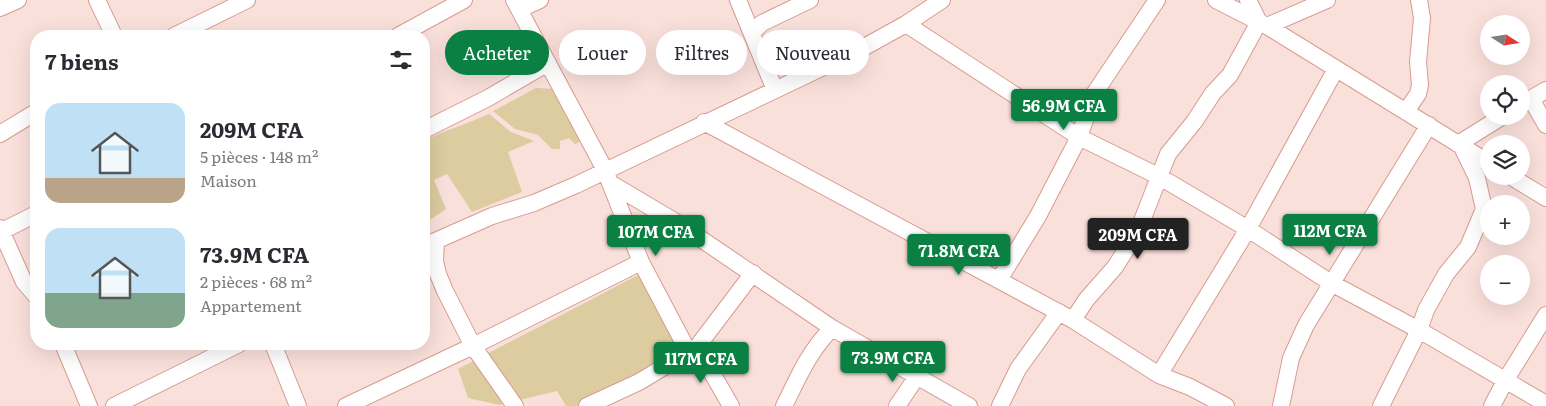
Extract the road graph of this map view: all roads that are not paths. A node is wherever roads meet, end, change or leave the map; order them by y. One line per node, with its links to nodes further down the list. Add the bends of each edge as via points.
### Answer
1 (18, 0): 15 (street)
2 (97, 0): 18 (street)
3 (247, 0): 19 (street)
4 (464, 0): 20 (street)
5 (540, 0): 14 (street)
6 (738, 0): 22 (street)
7 (810, 0): 22 (street, via 762,23)
8 (1157, 0): 38 (street, via 1094,94)
9 (1216, 0): 17 (street)
10 (1248, 0): 17 (street)
11 (1327, 0): 17 (street)
12 (1419, 0): 30 (street, via 1422,18 1418,62 1420,85 1418,94)
13 (939, 1): 16 (street)
14 (517, 4): 21 (street)
15 (0, 8)
16 (906, 24): 26 (street); 38 (street)
17 (1263, 24): 24 (street); 42 (street, via 1230,75 1168,154)
18 (111, 30)
19 (186, 30)
20 (409, 30)
21 (531, 30)
22 (752, 33): 26 (street)
23 (549, 65): 41 (street)
24 (1336, 69): 30 (street); 46 (street)
25 (527, 75): 36 (street)
26 (775, 90): 32 (street)
27 (1546, 90): 28 (street)
28 (1530, 100)
29 (1530, 107): 35 (street)
30 (1406, 111): 33 (street)
31 (30, 116): 37 (street)
32 (704, 122): 41 (street); 51 (street)
33 (1429, 125): 39 (street); 52 (street)
34 (1490, 125): 39 (street)
35 (1546, 125)
36 (430, 127)
37 (0, 134)
38 (1079, 138): 42 (street); 51 (street, via 1038,216)
39 (1460, 146): 40 (street); 57 (street, via 1477,178 1484,209 1468,247 1439,286)
40 (1480, 158)
41 (607, 177): 48 (street, via 492,216); 49 (street); 50 (street)
42 (1160, 177): 46 (street); 55 (street, via 1138,231 1115,267 1086,300)
43 (1525, 185): 44 (street)
44 (1546, 198)
45 (30, 217): 47 (street)
46 (1248, 229): 52 (street); 63 (street)
47 (1, 231): 53 (street)
48 (430, 243): 58 (street, via 438,274)
49 (641, 262): 58 (street); 62 (street)
50 (753, 273): 56 (street); 62 (street)
51 (999, 280): 55 (street)
52 (1331, 283): 57 (street); 79 (street, via 1291,358)
53 (30, 289)
54 (1546, 315): 65 (street)
55 (1066, 316): 63 (street); 77 (street, via 1018,369)
56 (832, 328): 64 (street); 74 (street, via 805,360)
57 (1419, 330): 65 (street); 80 (street)
58 (473, 346): 70 (street); 71 (street)
59 (69, 350): 67 (street)
60 (226, 350): 68 (street)
61 (275, 350): 69 (street)
62 (693, 350): 72 (street, via 639,382); 73 (street)
63 (1159, 374): 78 (street)
64 (916, 378): 75 (street); 76 (street)
65 (1505, 381): 66 (street); 81 (street)
66 (1546, 404)
67 (89, 406)
68 (114, 406)
69 (298, 406)
70 (346, 406)
71 (515, 406)
72 (587, 406)
73 (731, 406)
74 (784, 406)
75 (897, 406)
76 (969, 406)
77 (1000, 406)
78 (1226, 406)
79 (1281, 406)
80 (1381, 406)
81 (1492, 406)

